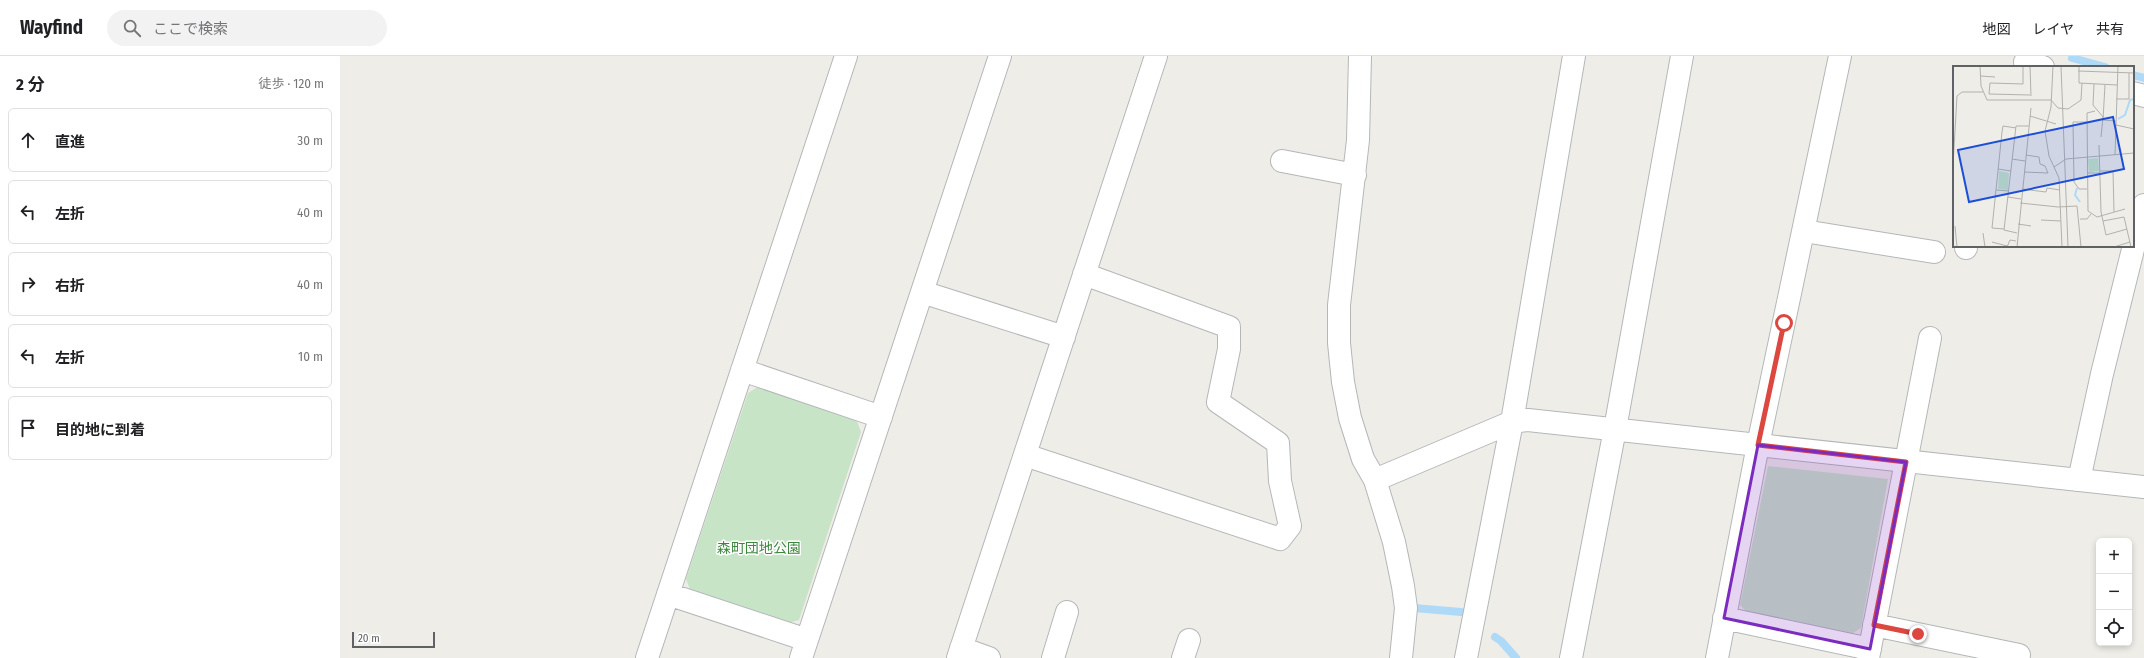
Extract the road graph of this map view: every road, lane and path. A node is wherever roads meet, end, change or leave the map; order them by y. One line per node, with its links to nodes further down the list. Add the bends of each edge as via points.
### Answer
1 (846, 56): 21 (street)
2 (1000, 56): 18 (street)
3 (1156, 56): 17 (street)
4 (1360, 56): 11 (street)
5 (1574, 56): 23 (street)
6 (1682, 56): 24 (street)
7 (1840, 56): 13 (street)
8 (2134, 93): 9 (street)
9 (2144, 96)
10 (1282, 161): 11 (street)
11 (1355, 175): 28 (street, via 1339,305 1339,343 1350,418 1362,459)
12 (2144, 205): 14 (street)
13 (1804, 231): 16 (street); 25 (street)
14 (2134, 245)
15 (2134, 247): 29 (street)
16 (1934, 252)
17 (1084, 274): 19 (street); 26 (street, via 1229,327 1229,349 1218,402 1278,443 1280,481 1290,526 1280,539)
18 (922, 292): 19 (street); 22 (street)
19 (1064, 337): 26 (street)
20 (1930, 338): 27 (street)
21 (742, 370): 22 (street); 31 (street)
22 (881, 417): 35 (street)
23 (1512, 422): 24 (street, via 1528,420); 28 (street); 42 (street)
24 (1615, 429): 25 (street); 43 (street)
25 (1758, 445): 27 (street); 33 (street)
26 (1025, 455): 36 (street)
27 (1906, 462): 29 (street); 34 (street)
28 (1376, 480): 41 (street, via 1394,542 1403,586 1406,608)
29 (2079, 480): 30 (street)
30 (2144, 487)
31 (668, 594): 35 (street); 38 (street)
32 (1067, 612): 40 (street)
33 (1724, 618): 37 (street); 44 (street)
34 (1874, 625): 37 (street); 45 (street, via 2019,655)
35 (804, 649)
36 (959, 653): 39 (street)
37 (1869, 653)
38 (647, 658)
39 (989, 658)
40 (1053, 658)
41 (1401, 658)
42 (1466, 658)
43 (1571, 658)
44 (1717, 658)
45 (2018, 658)

